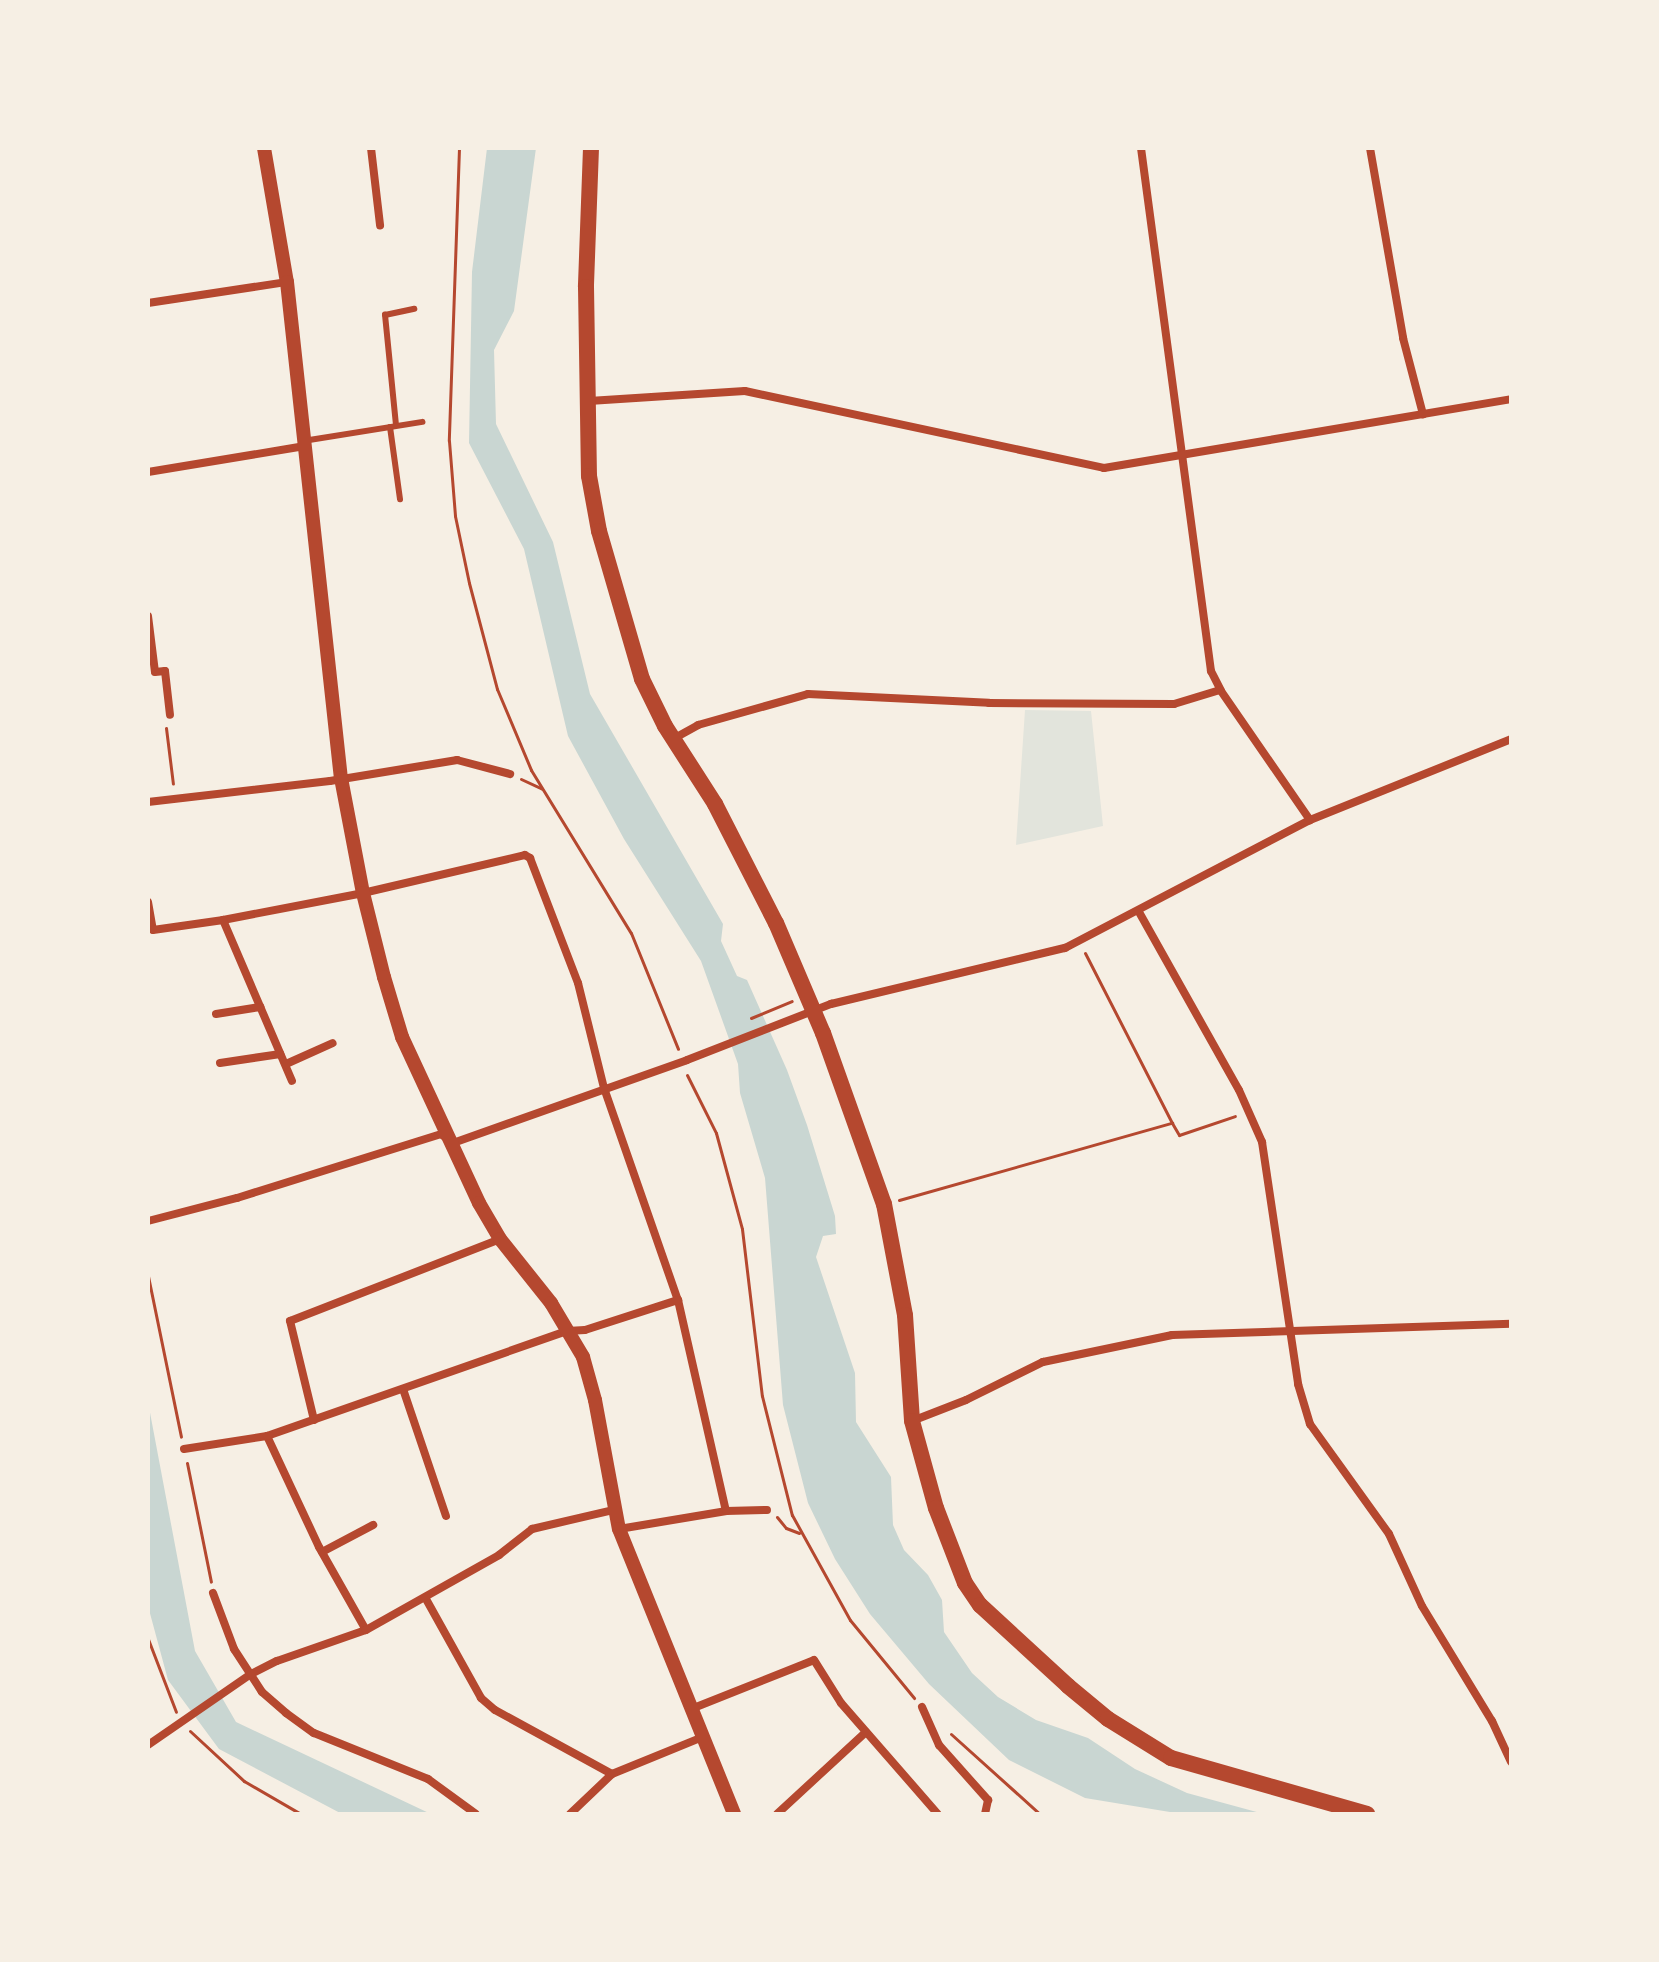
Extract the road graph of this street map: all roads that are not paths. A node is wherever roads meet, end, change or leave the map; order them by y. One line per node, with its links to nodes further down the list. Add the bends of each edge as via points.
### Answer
1 (264, 148): 7 (street)
2 (371, 148): 6 (street)
3 (591, 148): 11 (main road)
4 (1141, 148): 16 (street)
5 (1370, 148): 12 (street, via 1403,338)
6 (380, 225)
7 (287, 282): 8 (street); 15 (street)
8 (148, 303)
9 (414, 309): 14 (lane, via 385,315)
10 (1511, 399): 12 (street)
11 (589, 401): 16 (street, via 745,391 1083,465 1125,466); 23 (main road, via 589,476 599,531 642,679)
12 (1423, 414): 16 (street)
13 (422, 422): 14 (lane)
14 (393, 426): 15 (lane); 18 (lane)
15 (304, 444): 17 (street); 26 (street)
16 (1180, 457): 21 (street, via 1211,671)
17 (148, 472)
18 (400, 499)
19 (148, 616): 20 (street)
20 (152, 672): 22 (street, via 165,671)
21 (1220, 690): 23 (street, via 1174,704 989,703 808,694 698,725); 28 (street)
22 (168, 718)
23 (673, 739): 34 (main road, via 715,804 776,923)
24 (1511, 739): 28 (street)
25 (510, 774): 26 (street, via 457,760)
26 (341, 778): 27 (street); 29 (street)
27 (148, 802)
28 (1310, 820): 31 (street)
29 (363, 893): 32 (street); 41 (street, via 530,858 578,983); 42 (street, via 402,1037)
30 (148, 902): 32 (street, via 153,930)
31 (1139, 912): 34 (street, via 1079,942); 48 (street, via 1262,1142)
32 (223, 920): 33 (street)
33 (260, 1007): 35 (street); 37 (street)
34 (808, 1012): 41 (street); 51 (main road, via 884,1204 905,1315)
35 (216, 1014)
36 (333, 1043): 39 (street)
37 (280, 1054): 38 (street); 39 (street)
38 (220, 1063)
39 (286, 1064): 40 (street)
40 (292, 1081)
41 (604, 1088): 42 (street); 45 (street)
42 (453, 1143): 43 (street, via 441,1134); 44 (street)
43 (148, 1221)
44 (500, 1239): 47 (street); 50 (street, via 290,1321)
45 (678, 1300): 47 (street); 56 (street)
46 (1511, 1324): 48 (street)
47 (567, 1331): 49 (street); 54 (street, via 583,1357 595,1400)
48 (1291, 1333): 51 (street, via 1172,1335 1055,1358); 70 (street, via 1310,1424 1389,1534 1422,1606)
49 (403, 1389): 50 (street); 57 (street)
50 (314, 1420): 52 (street)
51 (912, 1421): 78 (main road, via 936,1508 965,1583 980,1605 1068,1686 1108,1719 1171,1758)
52 (267, 1436): 53 (street); 60 (street)
53 (184, 1449)
54 (613, 1510): 59 (street); 62 (street, via 532,1529)
55 (767, 1510): 56 (street)
56 (726, 1511): 59 (street)
57 (446, 1516)
58 (373, 1525): 60 (street)
59 (619, 1529): 66 (street)
60 (322, 1552): 63 (street)
61 (213, 1593): 64 (street, via 234,1649)
62 (426, 1599): 63 (street); 71 (street, via 481,1698)
63 (366, 1630): 64 (street)
64 (251, 1674): 69 (street); 72 (street, via 274,1703 314,1733 428,1779)
65 (922, 1707): 77 (street, via 939,1745 988,1800)
66 (690, 1710): 67 (street, via 814,1660); 68 (street)
67 (866, 1732): 75 (street); 76 (street)
68 (700, 1738): 71 (street); 74 (street)
69 (148, 1745)
70 (1511, 1762)
71 (612, 1774): 73 (street)
72 (476, 1814)
73 (570, 1814)
74 (734, 1814)
75 (777, 1814)
76 (938, 1814)
77 (985, 1814)
78 (1367, 1814)

